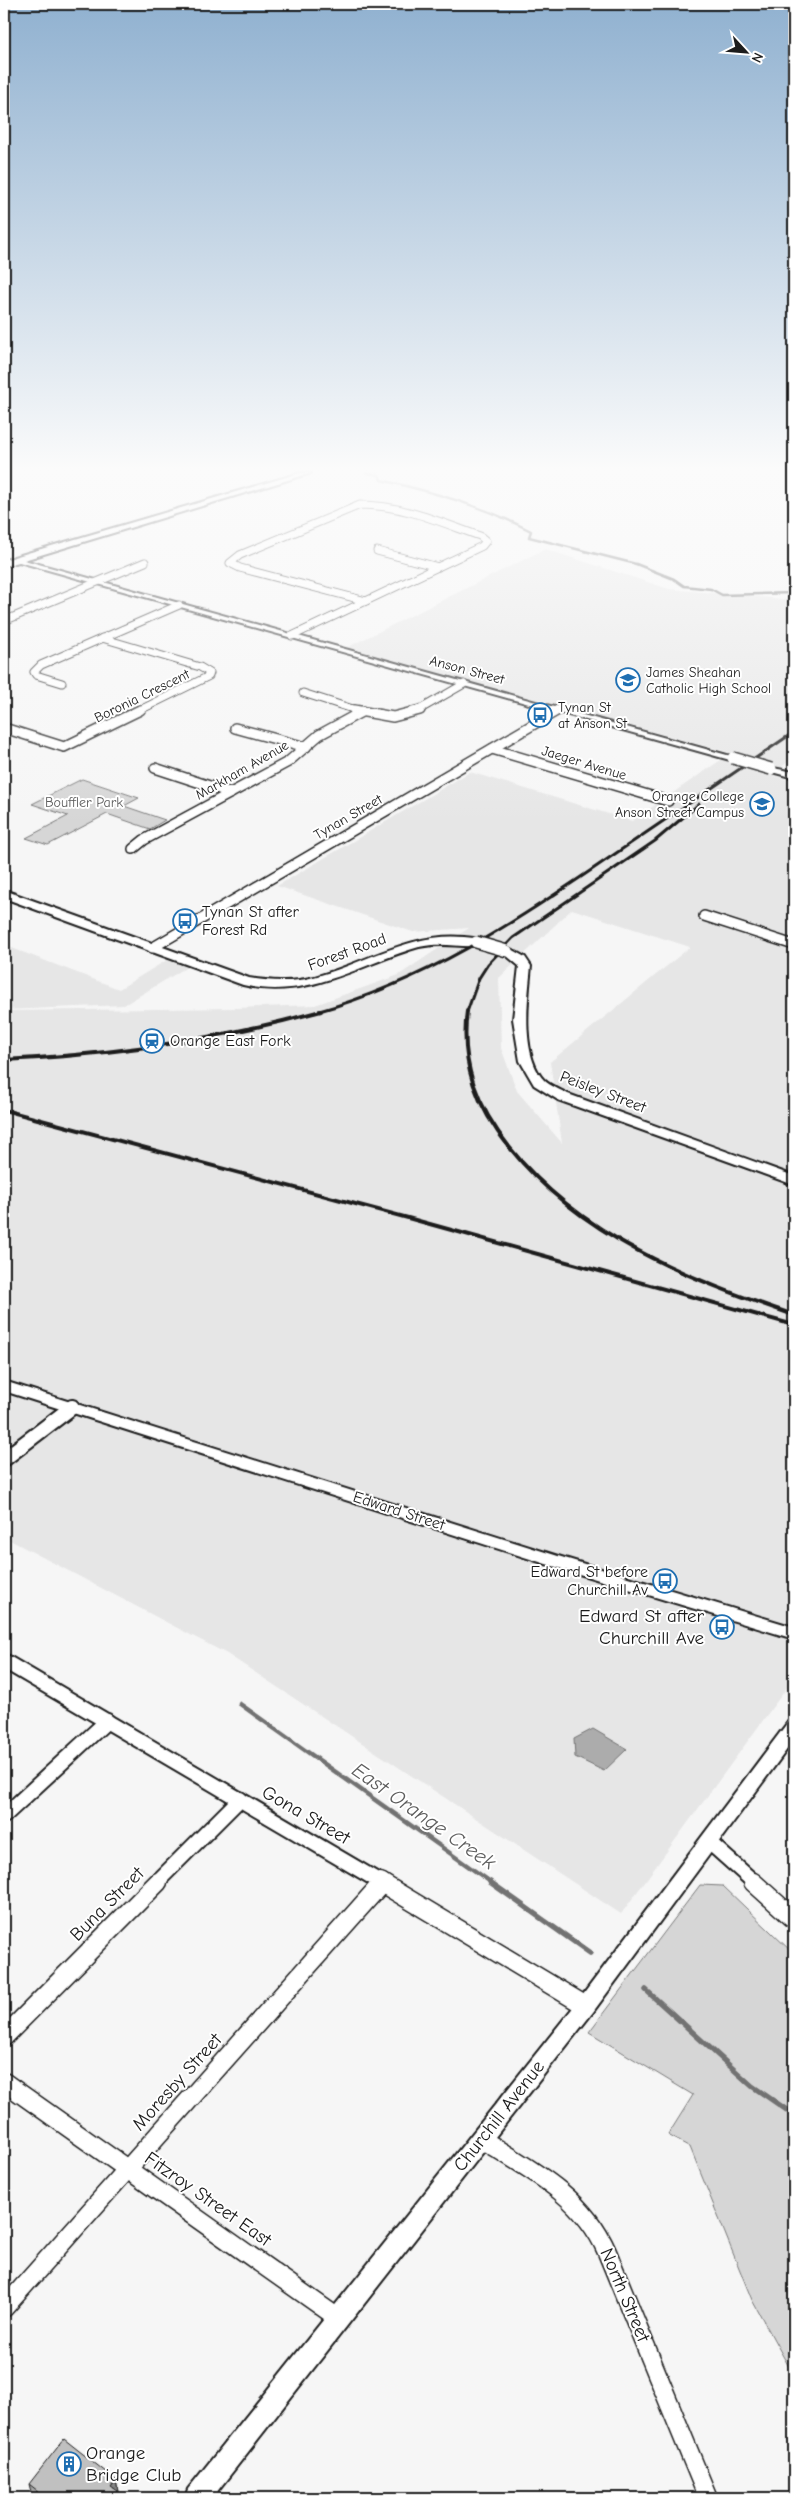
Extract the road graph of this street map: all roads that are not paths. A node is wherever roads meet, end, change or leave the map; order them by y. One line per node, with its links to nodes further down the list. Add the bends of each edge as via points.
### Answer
1 (79, 590): 7 (street)
2 (125, 590): 6 (street, Anson Street)
3 (324, 590): 5 (street)
4 (390, 590): 5 (street)
5 (367, 601): 8 (street)
6 (179, 605): 8 (street, Anson Street); 9 (street)
7 (4, 621)
8 (292, 636): 11 (street, Anson Street)
9 (102, 638): 10 (street, via 42,665 34,672); 15 (street, Boronia Crescent, via 200,667 210,673 209,676 64,748)
10 (62, 683)
11 (464, 684): 13 (street, Anson Street); 14 (street, via 401,717)
12 (302, 693): 14 (street)
13 (558, 710): 18 (street, Tynan Street); 20 (street, Anson Street, bridge)
14 (363, 711): 17 (street, Markham Avenue, via 319,735)
15 (4, 728)
16 (235, 728): 17 (street)
17 (306, 748): 21 (street, Markham Avenue, via 288,762)
18 (492, 749): 22 (street, Jaeger Avenue); 28 (street, Tynan Street)
19 (155, 768): 21 (street)
20 (794, 775)
21 (231, 793): 23 (street, Markham Avenue)
22 (668, 801)
23 (133, 849)
24 (4, 894): 28 (main road, Forest Road)
25 (704, 916): 27 (street)
26 (476, 942): 28 (main road, Forest Road, via 454,938 427,941 320,981 286,987 247,982); 29 (main road, Peisley Street, bridge, via 507,951 525,966 520,1036 532,1072 543,1086 563,1097)
27 (794, 945)
28 (152, 948)
29 (794, 1181)
30 (4, 1386): 31 (street, Edward Street)
31 (72, 1407): 32 (street); 33 (street, Edward Street, via 542,1557)
32 (4, 1459)
33 (794, 1633)
34 (4, 1661): 35 (street, Gona Street)
35 (107, 1721): 37 (street, Gona Street); 38 (street)
36 (794, 1727): 39 (street, Churchill Avenue)
37 (240, 1799): 40 (street, Gona Street); 43 (street, Buna Street)
38 (4, 1816)
39 (709, 1842): 41 (street); 42 (street, Churchill Avenue)
40 (382, 1883): 42 (street, Gona Street); 46 (street, Moresby Street)
41 (794, 1919)
42 (586, 2006): 45 (street, Churchill Avenue)
43 (4, 2038)
44 (4, 2082): 46 (street, Fitzroy Street East)
45 (481, 2139): 48 (street, Churchill Avenue); 50 (street, North Street, via 551,2184 572,2200 592,2222)
46 (129, 2168): 47 (street, Moresby Street); 48 (street, Fitzroy Street East)
47 (4, 2308)
48 (338, 2318): 49 (street, Churchill Avenue)
49 (197, 2498)
50 (708, 2498)

